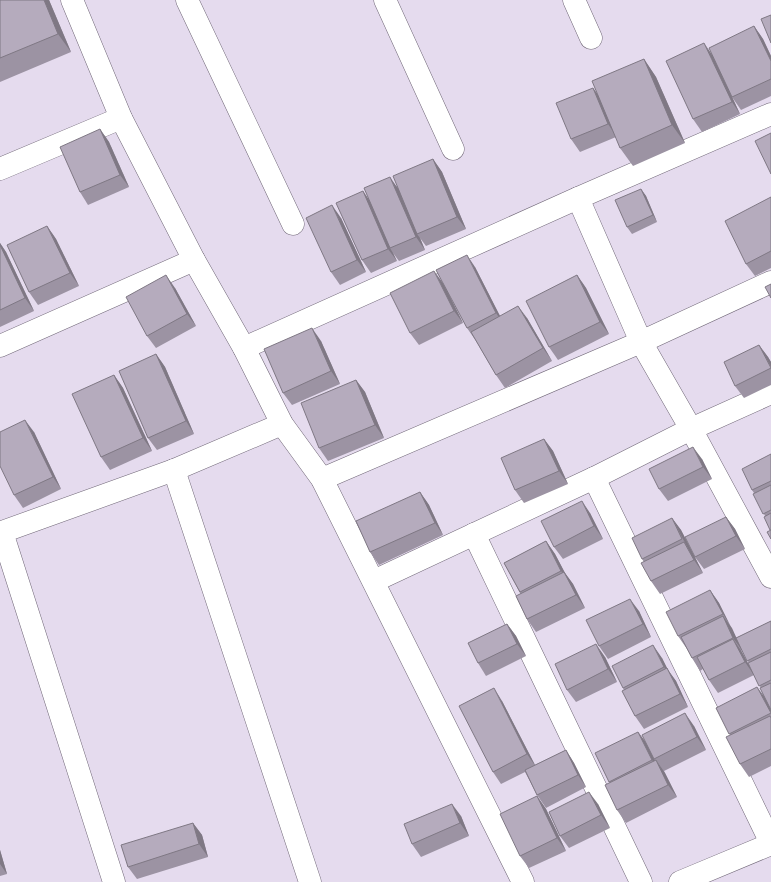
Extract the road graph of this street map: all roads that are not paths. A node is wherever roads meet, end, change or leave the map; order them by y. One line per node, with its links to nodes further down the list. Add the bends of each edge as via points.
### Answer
1 (72, 0): 7 (street)
2 (187, 0): 11 (street)
3 (385, 0): 8 (street)
4 (574, 0): 5 (street)
5 (591, 38)
6 (771, 114): 10 (street)
7 (121, 118): 9 (street); 12 (street)
8 (453, 149)
9 (0, 169)
10 (578, 198): 14 (street); 16 (street)
11 (293, 224)
12 (194, 260): 15 (street); 16 (street)
13 (771, 282): 14 (street)
14 (641, 342): 19 (street); 22 (street)
15 (0, 346)
16 (244, 348): 18 (street)
17 (771, 393): 19 (street)
18 (282, 424): 20 (street); 22 (street)
19 (691, 429): 21 (street); 24 (street)
20 (174, 470): 27 (street, via 2,532); 28 (street)
21 (594, 478): 23 (street); 26 (street)
22 (322, 479): 25 (street)
23 (474, 534): 25 (street); 30 (street)
24 (771, 577)
25 (374, 581): 29 (street)
26 (771, 843): 31 (street)
27 (114, 882)
28 (310, 882)
29 (523, 882)
30 (641, 882)
31 (680, 882)

